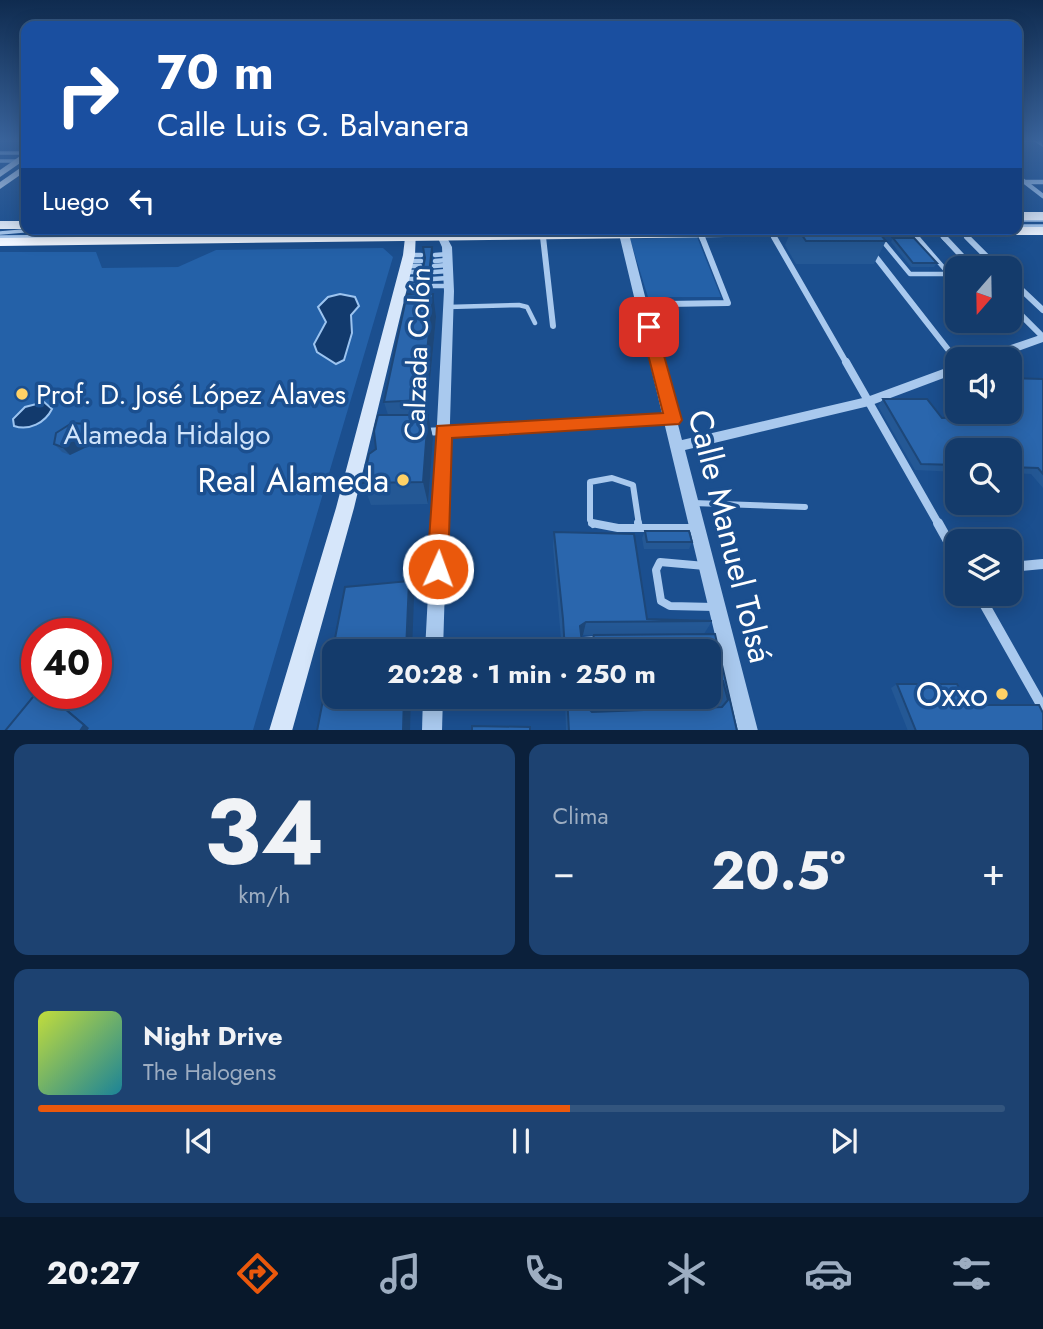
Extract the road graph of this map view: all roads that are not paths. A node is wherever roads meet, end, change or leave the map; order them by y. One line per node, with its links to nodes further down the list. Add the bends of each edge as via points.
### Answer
1 (1022, 180): 2 (street)
2 (1025, 182): 3 (street); 4 (street)
3 (1043, 182)
4 (1043, 196)
5 (1022, 218): 6 (main road)
6 (1043, 218)
7 (0, 225): 8 (main road)
8 (21, 225)
9 (1022, 227): 10 (lane)
10 (1043, 229): 11 (main road)
11 (1022, 230)
12 (21, 232): 13 (lane)
13 (0, 235): 14 (lane)
14 (21, 235)
15 (288, 235): 27 (main road)
16 (411, 235): 30 (main road)
17 (441, 235): 31 (street, Calzada Colón)
18 (543, 235): 42 (street)
19 (624, 235): 48 (street, Calle Manuel Tolsá)
20 (706, 235): 37 (street, via 728,303)
21 (773, 235): 47 (street)
22 (847, 235): 44 (street)
23 (878, 235): 24 (lane, via 910,274 948,274)
24 (915, 235)
25 (941, 235): 28 (street)
26 (965, 235): 29 (street)
27 (0, 242)
28 (961, 256)
29 (986, 256)
30 (411, 267): 32 (lane); 34 (lane); 69 (main road, via 374,402 368,441)
31 (448, 269): 31 (lane, via 434,263); 33 (lane); 35 (lane); 38 (street, Calzada Colón)
32 (419, 279)
33 (433, 279)
34 (418, 286)
35 (433, 286)
36 (1022, 290): 39 (street)
37 (667, 304)
38 (448, 307): 41 (lane, via 519,305 527,307); 49 (street, Calzada Colón)
39 (1043, 310)
40 (1022, 316): 43 (street)
41 (535, 323)
42 (553, 326)
43 (1043, 338): 45 (street)
44 (945, 347)
45 (1017, 347)
46 (945, 372): 47 (street)
47 (869, 401): 51 (street); 56 (street)
48 (673, 420): 49 (street); 51 (street, Calle Manuel Tolsá)
49 (443, 431): 50 (street); 62 (street, Calzada Colón)
50 (416, 432)
51 (680, 446): 52 (street, Calle Manuel Tolsá)
52 (693, 503): 53 (lane); 55 (street, Calle Manuel Tolsá)
53 (805, 507)
54 (639, 527): 54 (lane, via 629,481 590,482 593,525); 55 (lane)
55 (699, 527): 58 (street, Calle Manuel Tolsá)
56 (945, 535)
57 (1043, 564): 59 (street)
58 (708, 566): 61 (street, Calle Manuel Tolsá); 61 (lane, via 660,562 656,570 661,601 670,606)
59 (1022, 566)
60 (985, 606): 63 (street)
61 (717, 607): 71 (street, Calle Manuel Tolsá, via 719,640)
62 (434, 639)
63 (1043, 708)
64 (433, 709): 70 (street)
65 (589, 709): 68 (lane, via 589,715)
66 (712, 709): 67 (lane)
67 (698, 712)
68 (603, 714)
69 (281, 730)
70 (432, 730)
71 (748, 730)

